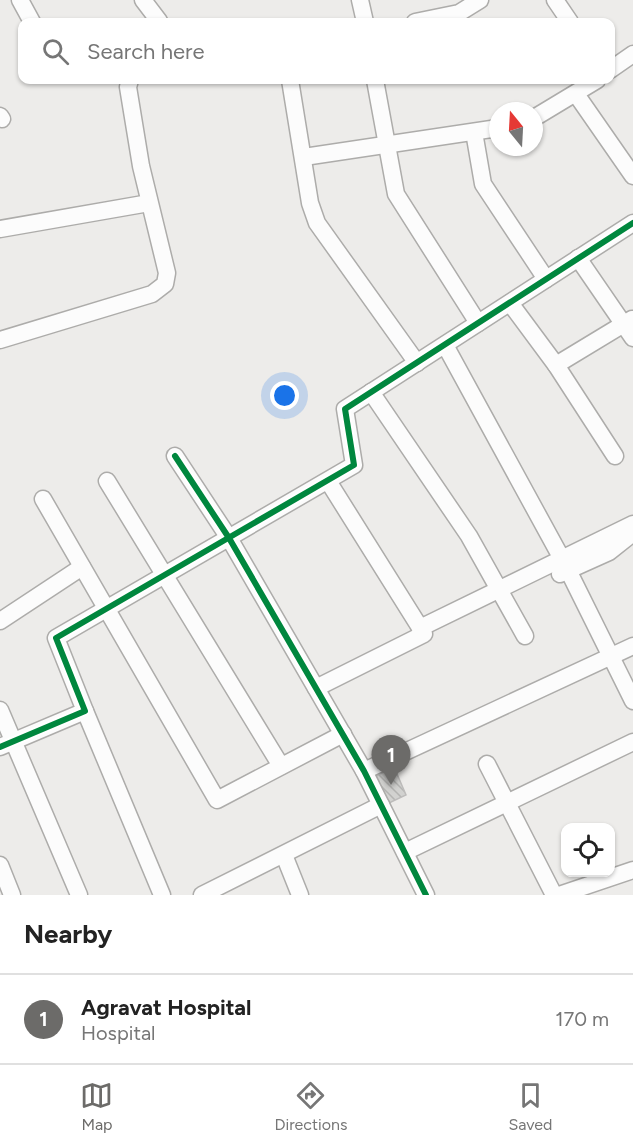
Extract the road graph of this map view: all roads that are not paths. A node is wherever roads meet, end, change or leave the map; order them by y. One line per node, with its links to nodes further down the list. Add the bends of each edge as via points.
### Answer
1 (20, 0): 6 (street)
2 (143, 0): 7 (street)
3 (360, 0): 8 (street)
4 (555, 0): 10 (street)
5 (473, 2): 9 (street, via 459,13)
6 (30, 18)
7 (157, 18)
8 (364, 18)
9 (435, 18)
10 (567, 18)
11 (631, 60): 12 (street)
12 (615, 68)
13 (129, 84): 24 (street)
14 (291, 84): 22 (street)
15 (376, 84): 21 (street)
16 (591, 84): 17 (street)
17 (576, 94): 18 (street); 23 (street)
18 (543, 113)
19 (489, 130): 20 (street)
20 (474, 132): 21 (street); 28 (street, via 483,184)
21 (388, 144): 22 (street); 30 (street, via 396,194)
22 (304, 157): 34 (street, via 317,224)
23 (633, 176)
24 (149, 203): 26 (street); 32 (street, via 167,273 161,288)
25 (632, 224): 27 (street)
26 (0, 229)
27 (578, 258): 28 (street); 31 (street)
28 (546, 279): 29 (street)
29 (510, 303): 30 (street); 35 (street)
30 (478, 323): 33 (street)
31 (630, 327): 35 (street)
32 (0, 340)
33 (445, 345): 34 (street); 45 (street)
34 (417, 363): 36 (street)
35 (556, 365): 38 (street)
36 (371, 392): 40 (street, via 345,409 354,465); 48 (street, via 469,536)
37 (175, 456): 44 (street)
38 (615, 456)
39 (107, 481): 47 (street)
40 (328, 481): 44 (street); 51 (street)
41 (43, 499): 46 (street)
42 (633, 524): 45 (street)
43 (633, 533): 45 (street, via 609,552)
44 (229, 538): 47 (street); 55 (street)
45 (566, 565): 48 (street); 54 (street)
46 (82, 567): 49 (street); 50 (street)
47 (166, 574): 49 (street); 63 (street)
48 (502, 596): 51 (street); 52 (street)
49 (107, 608): 58 (street, via 56,638); 63 (street, via 217,800)
50 (0, 621)
51 (420, 628): 55 (street, via 424,634)
52 (525, 636)
53 (633, 646): 54 (street)
54 (613, 656): 56 (street); 64 (street)
55 (316, 688): 59 (street)
56 (633, 701)
57 (0, 710): 61 (street)
58 (86, 711): 61 (street); 73 (street)
59 (343, 734): 63 (street); 64 (street)
60 (633, 742): 65 (street)
61 (7, 744): 72 (street)
62 (487, 764): 65 (street)
63 (281, 766)
64 (364, 771): 66 (street)
65 (506, 802): 67 (street); 77 (street)
66 (381, 805): 67 (street); 68 (street)
67 (405, 852): 76 (street)
68 (284, 855): 74 (street); 75 (street)
69 (0, 865): 71 (street)
70 (633, 870): 78 (street)
71 (12, 895)
72 (79, 895)
73 (162, 895)
74 (202, 895)
75 (300, 895)
76 (426, 895)
77 (554, 895)
78 (560, 895)

